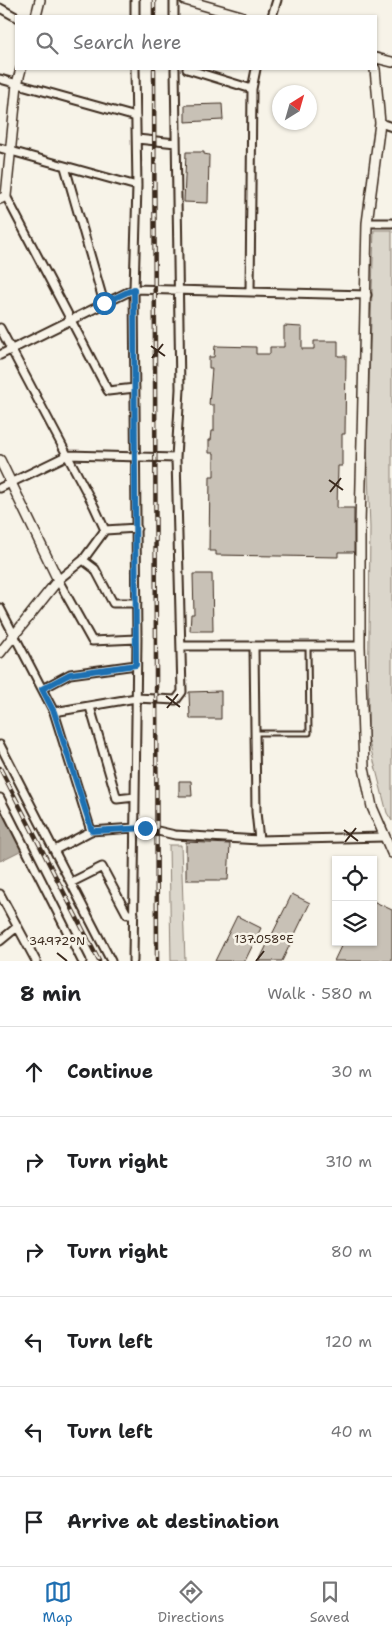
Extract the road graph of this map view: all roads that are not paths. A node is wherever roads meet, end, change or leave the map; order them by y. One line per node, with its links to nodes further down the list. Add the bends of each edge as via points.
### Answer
1 (40, 0): 7 (street)
2 (135, 0): 8 (street)
3 (174, 0): 9 (street)
4 (185, 0): 10 (street)
5 (277, 0): 11 (street)
6 (0, 8): 12 (street)
7 (36, 15)
8 (134, 15)
9 (174, 15)
10 (238, 15)
11 (272, 15)
12 (15, 16)
13 (377, 58): 14 (street)
14 (392, 62)
15 (21, 70): 22 (street)
16 (134, 70): 24 (street)
17 (175, 70): 28 (street)
18 (190, 70): 23 (street)
19 (256, 70): 23 (street)
20 (375, 70): 25 (street)
21 (0, 79): 22 (street)
22 (17, 84): 24 (street); 29 (street)
23 (252, 88): 37 (street)
24 (136, 117): 27 (street)
25 (380, 123): 26 (street); 33 (street)
26 (392, 127)
27 (136, 139): 28 (street); 31 (street)
28 (176, 143): 36 (street)
29 (5, 149): 30 (street); 32 (street)
30 (65, 168): 31 (street); 39 (street)
31 (137, 186): 35 (street)
32 (3, 198): 40 (street)
33 (367, 223): 34 (street); 38 (street)
34 (392, 223)
35 (134, 289): 36 (street); 39 (street); 44 (street)
36 (179, 291): 37 (street); 47 (street, via 180,389)
37 (250, 292): 38 (street)
38 (367, 295): 61 (street)
39 (104, 303): 40 (street)
40 (70, 320): 42 (street); 44 (street, via 108,391)
41 (0, 328): 42 (street)
42 (11, 349): 43 (street); 45 (street)
43 (0, 355)
44 (135, 388): 46 (street)
45 (68, 456): 46 (street); 49 (street); 52 (street)
46 (136, 456): 47 (street); 51 (street)
47 (176, 458): 59 (street)
48 (0, 460): 49 (street)
49 (12, 482): 50 (street); 54 (street)
50 (0, 488)
51 (137, 528): 52 (street); 55 (street)
52 (105, 530): 53 (street)
53 (83, 560): 54 (street); 55 (street, via 95,569 113,604)
54 (58, 580): 57 (street); 58 (street, via 92,641)
55 (137, 603): 58 (street)
56 (0, 608): 57 (street)
57 (14, 635): 63 (street); 65 (street)
58 (137, 639): 64 (street)
59 (181, 646): 62 (street); 66 (street, via 182,692 179,697 171,700)
60 (308, 646): 61 (street); 62 (street); 69 (lane, via 308,733)
61 (360, 646): 75 (street, via 364,768 372,807)
62 (254, 647): 69 (street)
63 (0, 653)
64 (136, 665): 65 (street, via 70,674); 66 (street)
65 (42, 689): 68 (street)
66 (136, 698): 67 (street); 71 (street)
67 (90, 707): 68 (street); 71 (street, via 117,799)
68 (54, 712): 74 (street)
69 (255, 733): 76 (street)
70 (0, 745): 77 (street)
71 (135, 797): 73 (street)
72 (0, 798): 85 (street)
73 (134, 828): 74 (street); 76 (street, via 175,835); 81 (street)
74 (92, 831): 77 (street)
75 (384, 837): 76 (street); 78 (street)
76 (259, 840)
77 (55, 850): 79 (street)
78 (392, 853)
79 (72, 882): 81 (street, via 102,867 127,914); 86 (street)
80 (0, 894): 82 (street)
81 (134, 914): 87 (street)
82 (17, 927): 83 (street); 84 (street)
83 (0, 941)
84 (36, 961)
85 (82, 961)
86 (111, 961)
87 (133, 961)

